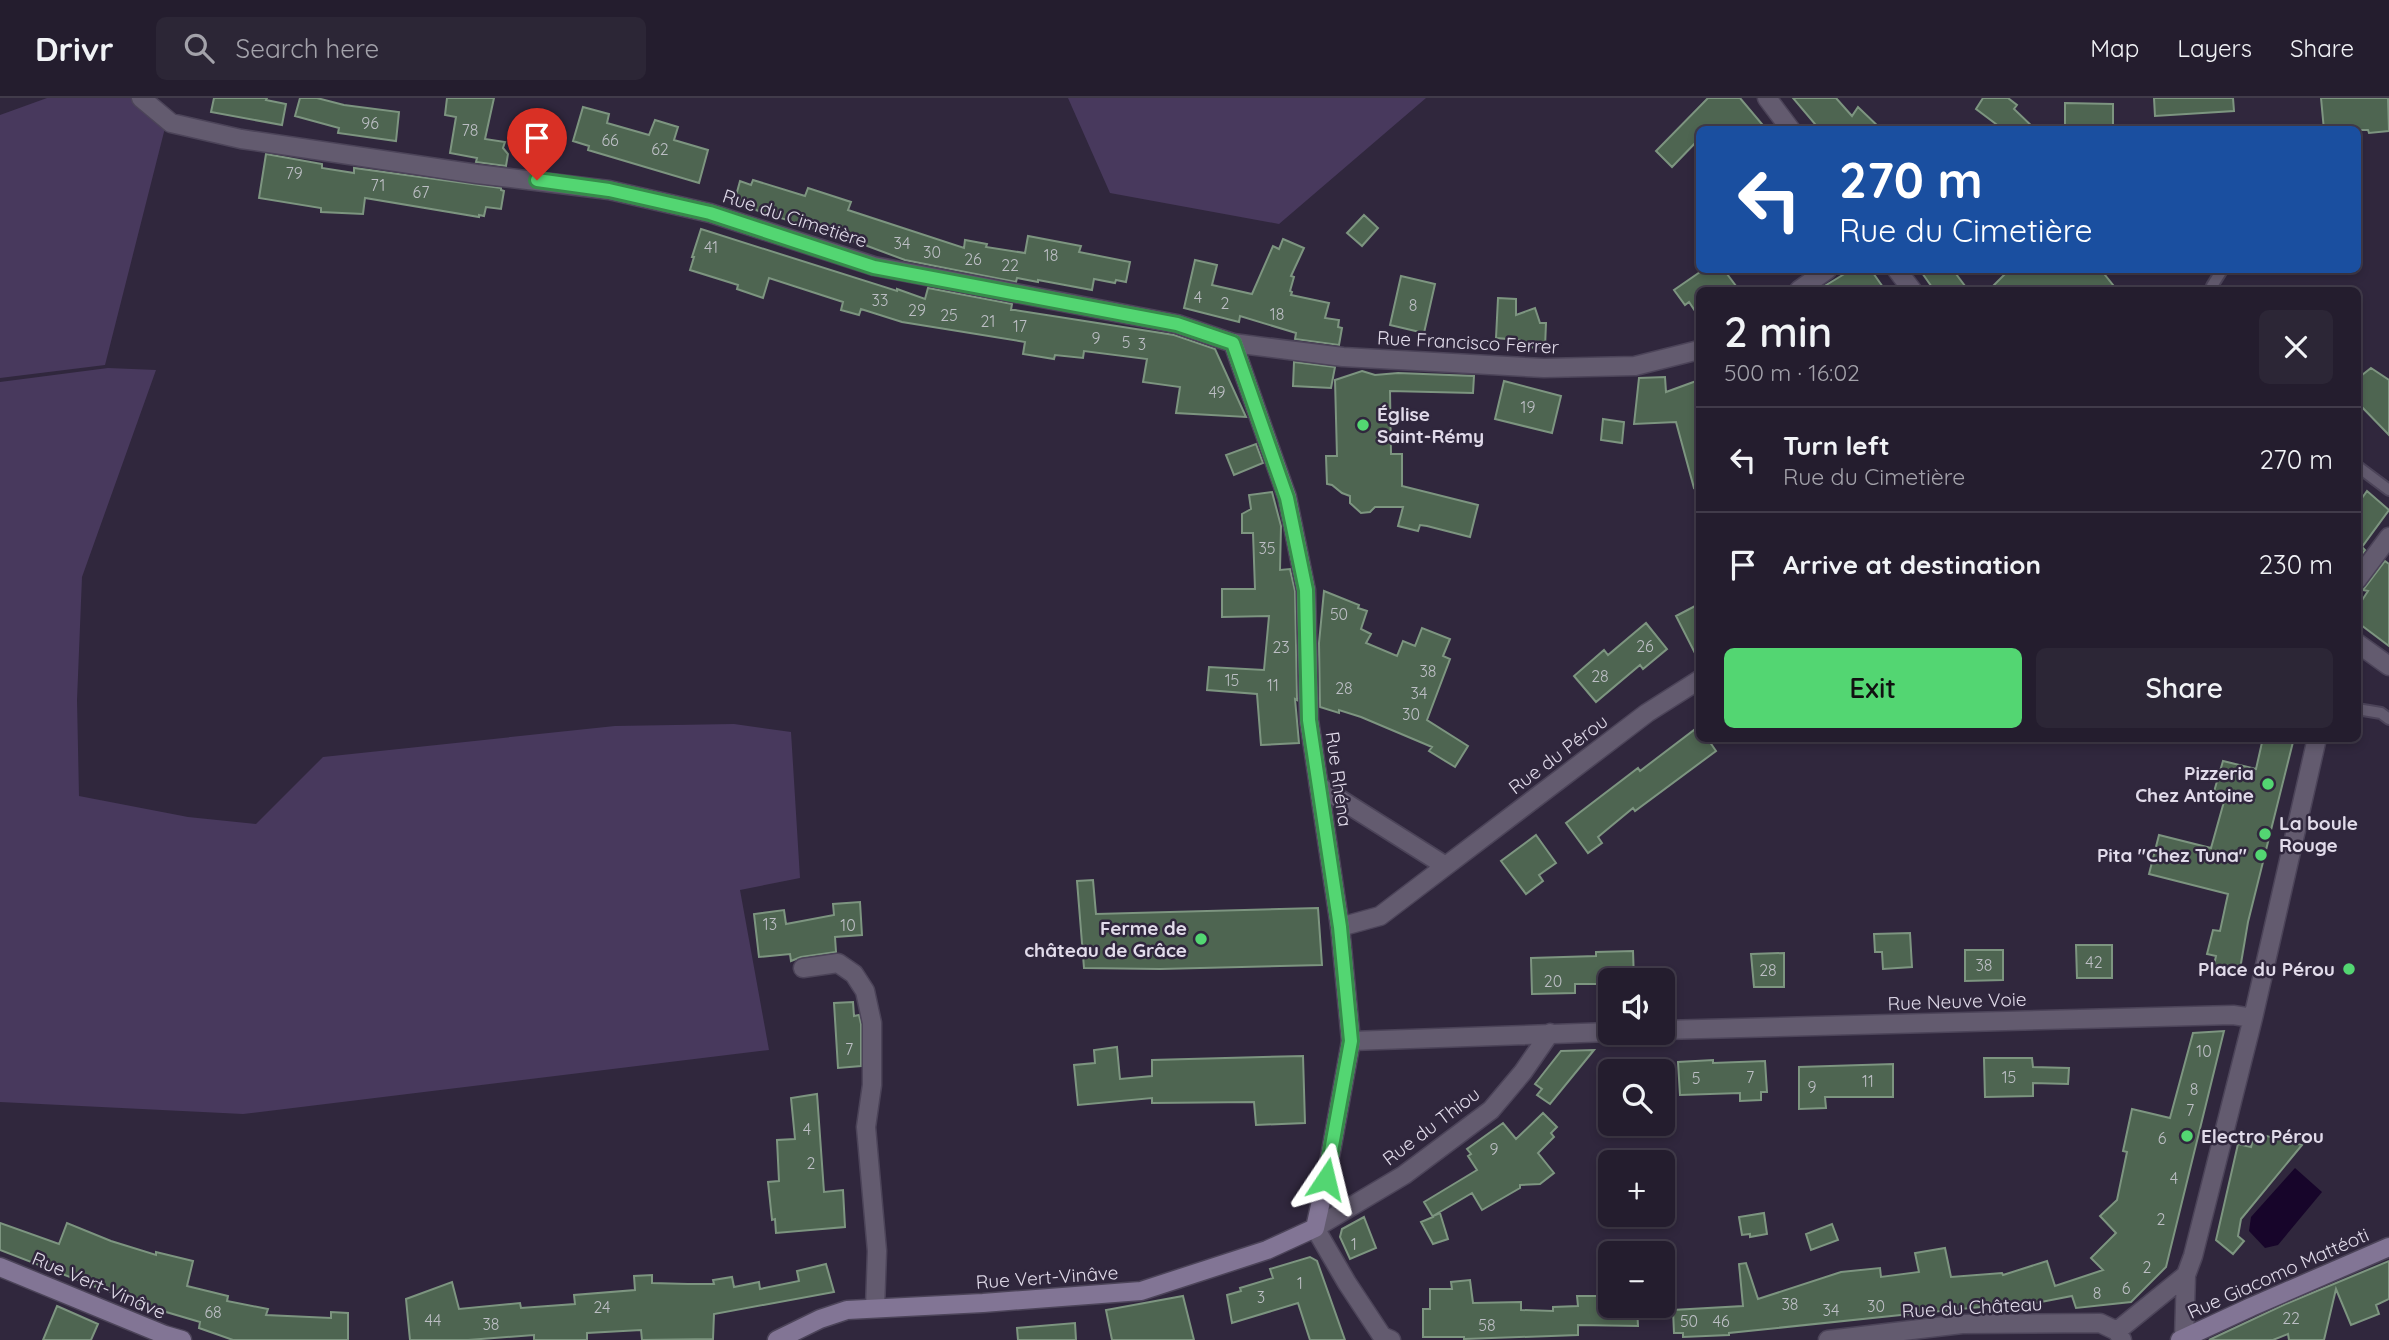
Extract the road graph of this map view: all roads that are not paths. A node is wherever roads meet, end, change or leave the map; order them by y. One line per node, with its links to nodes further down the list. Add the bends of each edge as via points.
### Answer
1 (141, 98): 6 (street, Rue du Cimetière, via 171,123 477,174 609,190 710,213 874,267 1177,324)
2 (1767, 98): 3 (street)
3 (1788, 126)
4 (1823, 273): 5 (street)
5 (1803, 287)
6 (1233, 343): 7 (street, Rue Francisco Ferrer, via 1343,357 1544,368 1635,366); 18 (street, Rue Rhéna, via 1287,498 1306,590 1309,720)
7 (1696, 351)
8 (2361, 469): 9 (lane)
9 (2389, 490)
10 (2389, 537): 11 (street)
11 (2361, 575)
12 (2361, 646): 13 (street)
13 (2389, 666)
14 (1696, 682): 19 (street, Rue du Pérou, via 1647,713)
15 (2361, 710): 16 (lane)
16 (2389, 719)
17 (2316, 742): 22 (street)
18 (1319, 786): 19 (street); 20 (street, Rue Rhéna)
19 (1444, 865): 20 (street, Rue du Pérou, via 1380,916)
20 (1340, 927): 26 (street, Rue Rhéna)
21 (803, 968): 31 (street, via 838,963 854,974 865,991 872,1023 872,1085 866,1127 877,1251)
22 (2253, 1018): 23 (street, Rue Neuve Voie); 30 (street)
23 (1675, 1030)
24 (1598, 1032): 25 (street)
25 (1550, 1033): 26 (street); 27 (street, Rue du Thiou, via 1491,1110 1404,1175)
26 (1351, 1041): 27 (street, Rue Rhéna)
27 (1315, 1227): 31 (street, Rue Vert-Vinâve, via 1267,1250 1142,1291); 36 (street, via 1382,1336)
28 (2389, 1247): 34 (street, Rue Giacomo Mattéoti)
29 (0, 1266): 35 (street, Rue Vert-Vinâve)
30 (2186, 1275): 32 (street, Rue du Château); 34 (street)
31 (875, 1308): 33 (street, Rue Vert-Vinâve, via 847,1310)
32 (2119, 1335): 37 (street, Rue du Château, via 2100,1323 1962,1324)
33 (785, 1338)
34 (2182, 1339)
35 (182, 1340)
36 (1391, 1340)
37 (1828, 1340)

